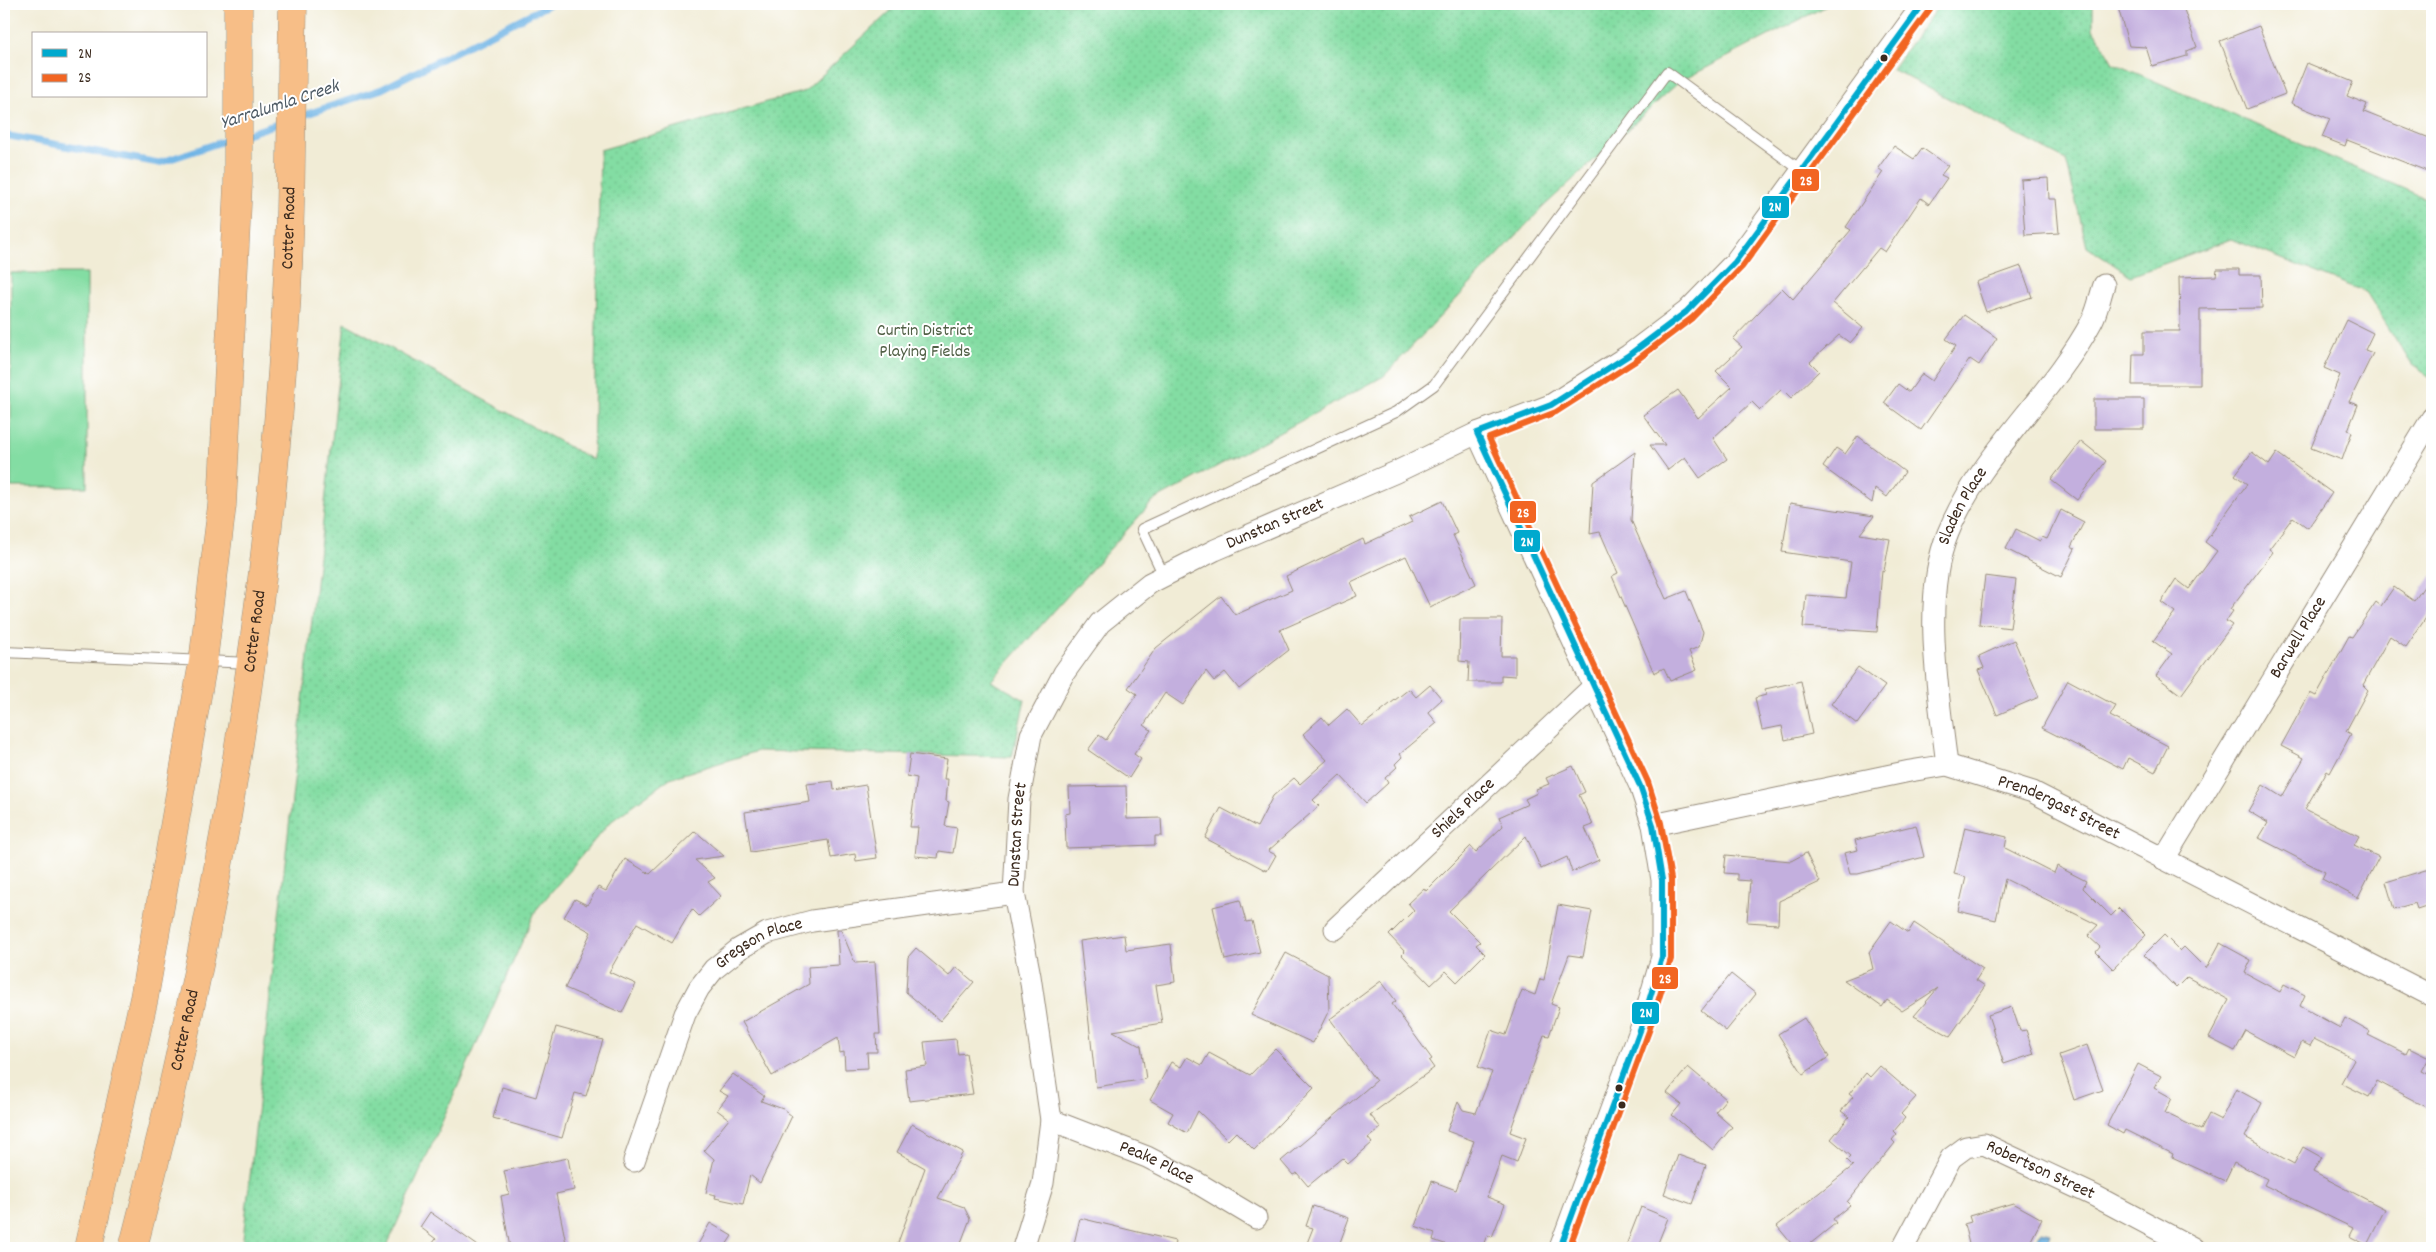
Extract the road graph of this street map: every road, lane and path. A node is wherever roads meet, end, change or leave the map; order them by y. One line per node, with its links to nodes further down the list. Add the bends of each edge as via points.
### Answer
1 (238, 4): 10 (main road, via 238,184 222,505)
2 (293, 4): 11 (main road, Cotter Road, via 286,324 273,478)
3 (1923, 4): 4 (street, Dunstan Street)
4 (1802, 172): 7 (street, Dunstan Street, via 1735,262 1686,312 1629,355 1551,406); 8 (lane, via 1667,72 1434,385 1396,412 1142,529)
5 (2104, 285): 13 (street, Sladen Place, via 2093,319 2067,362 1974,484 1948,533 1935,581 1935,628 1938,694)
6 (2432, 418): 15 (street, Barwell Place)
7 (1477, 432): 8 (street, Dunstan Street); 12 (street)
8 (1164, 576): 16 (street, Dunstan Street, via 1150,582 1100,623 1064,673 1031,735 1019,799)
9 (4, 652): 10 (lane, via 182,658)
10 (203, 662): 11 (lane); 22 (main road, via 144,998)
11 (251, 663): 23 (main road, Cotter Road, via 204,948)
12 (1592, 688): 14 (street, via 1640,786); 17 (street, Shiels Place)
13 (1948, 765): 14 (street, Prendergast Street); 15 (street, Prendergast Street, via 2033,792)
14 (1653, 825): 25 (street, via 1662,880 1662,957 1640,1028)
15 (2164, 858): 18 (street, Prendergast Street)
16 (1014, 893): 19 (street, Dunstan Street); 20 (street, Gregson Place, via 812,921 767,933 739,949 714,969 685,1014)
17 (1335, 929)
18 (2432, 996)
19 (1051, 1120): 21 (street, Peake Place, via 1147,1157); 24 (street, Dunstan Street, via 1043,1183)
20 (634, 1161)
21 (1256, 1218)
22 (88, 1248)
23 (133, 1248)
24 (1023, 1248)
25 (1560, 1248)
26 (1903, 1248): 27 (street, Robertson Street, via 1951,1158 1966,1147 1984,1144 2095,1196)
27 (2193, 1248)

